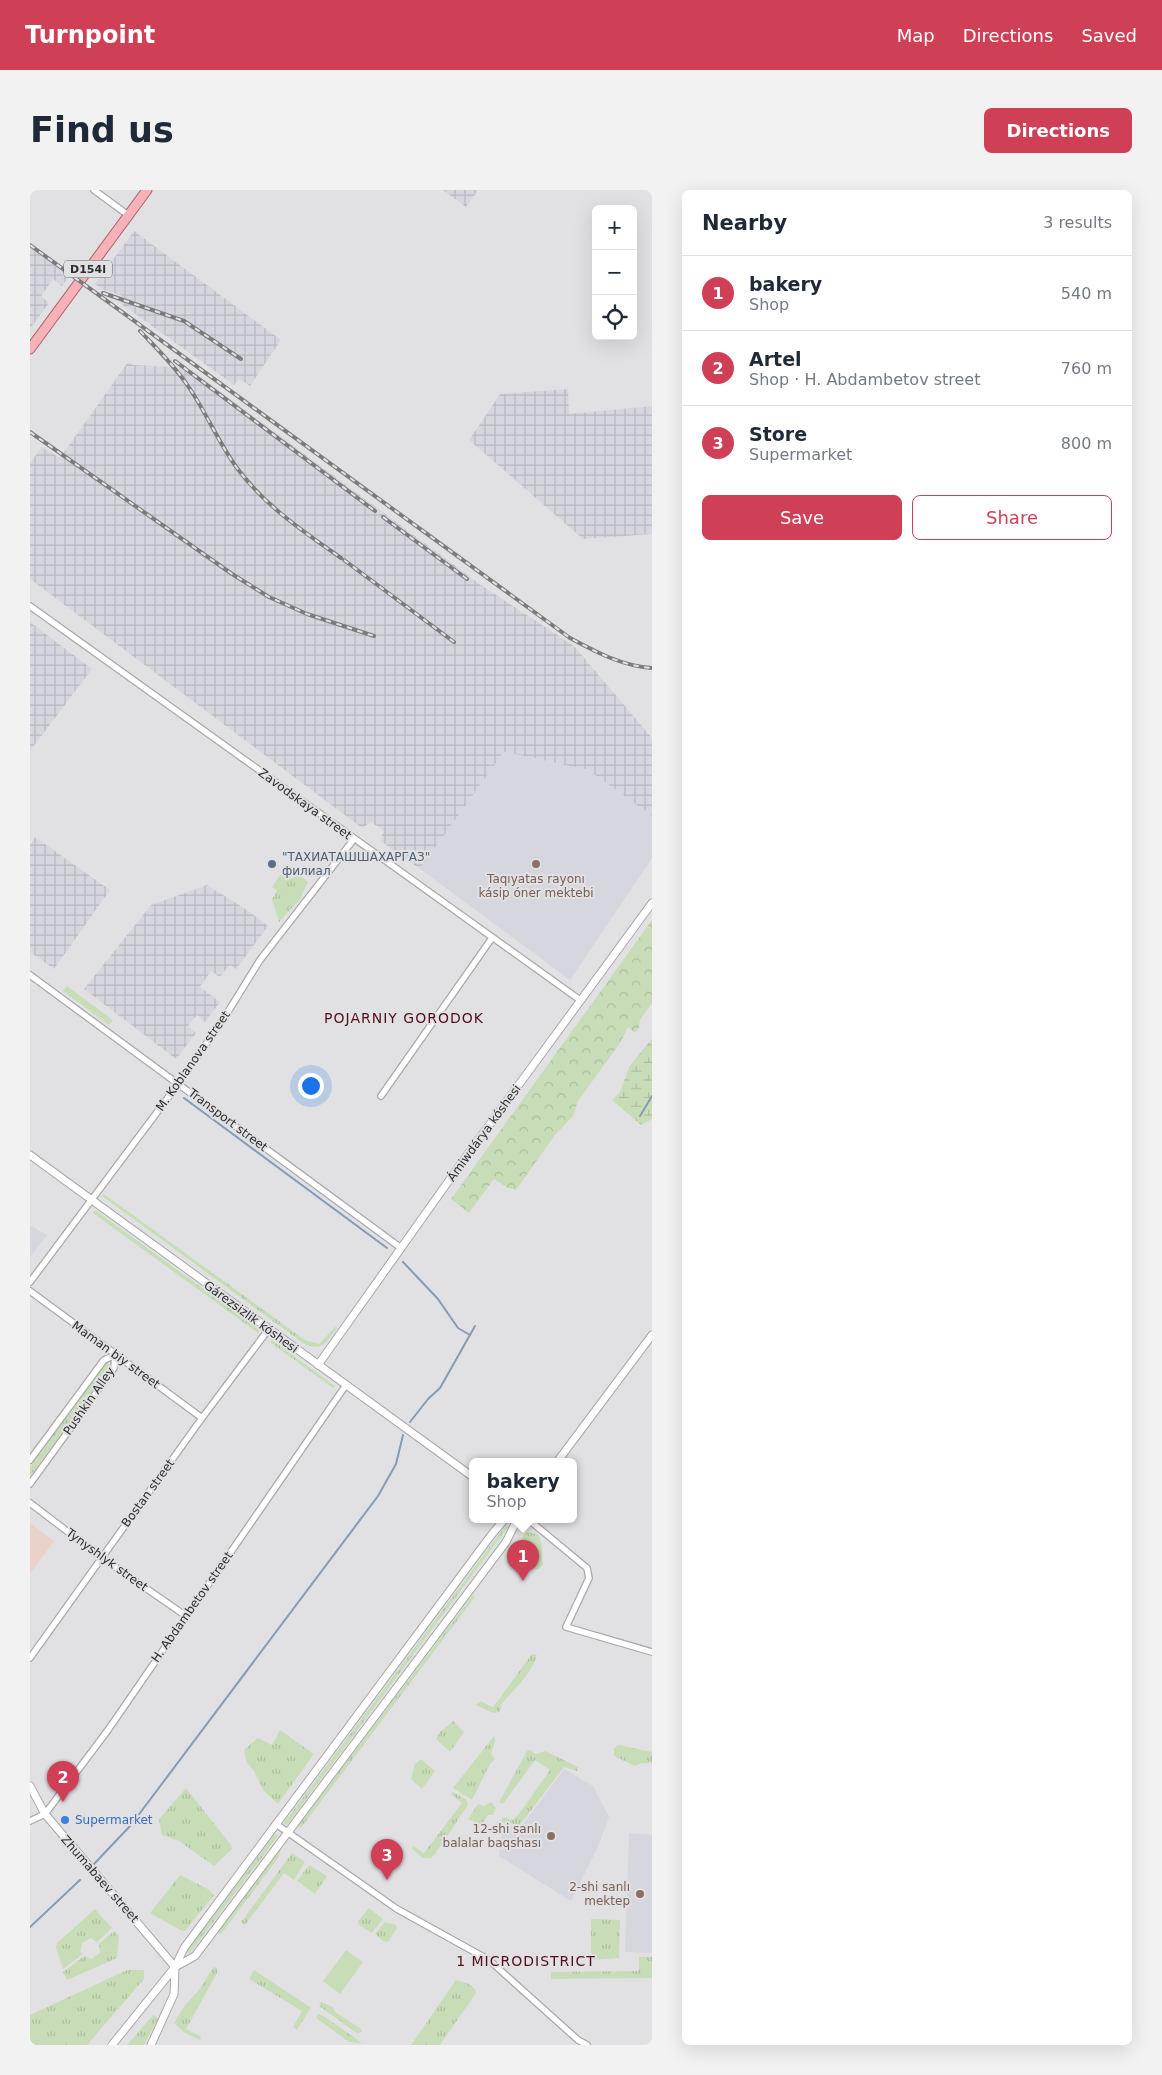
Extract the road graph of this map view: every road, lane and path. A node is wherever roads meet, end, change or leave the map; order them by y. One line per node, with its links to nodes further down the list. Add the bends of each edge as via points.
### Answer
1 (94, 190): 3 (street)
2 (147, 190): 3 (main road, D154l)
3 (128, 215): 4 (main road, D154l)
4 (30, 349)
5 (30, 606): 6 (street, Zavodskaya street)
6 (354, 839): 8 (street, Zavodskaya street); 11 (street, M. Koblanova street, via 260,960)
7 (652, 902): 10 (street, Ámiwdárya kóshesi)
8 (492, 938): 10 (street, Zavodskaya street); 12 (street)
9 (30, 975): 11 (street, Transport street)
10 (580, 1000): 15 (street, Ámiwdárya kóshesi)
11 (179, 1083): 14 (street, M. Koblanova street); 15 (street, Transport street)
12 (381, 1096)
13 (30, 1155): 14 (street, Gárezsizlik kóshesi)
14 (91, 1199): 16 (street, M. Koblanova street); 18 (street, Gárezsizlik kóshesi)
15 (401, 1248): 21 (street, Ámiwdárya kóshesi)
16 (30, 1282)
17 (30, 1291): 20 (street, Maman biy street)
18 (268, 1330): 21 (street, Gárezsizlik kóshesi); 23 (street, Bostan street)
19 (652, 1335): 24 (street)
20 (115, 1354): 23 (street, Maman biy street); 25 (street, Pushkin Alley, via 104,1360); 27 (street, Pushkin Alley, via 114,1368)
21 (318, 1365): 22 (street, Gárezsizlik kóshesi)
22 (346, 1385): 26 (street, Gárezsizlik kóshesi); 33 (street, H. Abdambetov street)
23 (202, 1418): 32 (street, Bostan street)
24 (560, 1458)
25 (30, 1460)
26 (469, 1474)
27 (30, 1484)
28 (30, 1503): 32 (street, Tynyshlyk street)
29 (502, 1523): 39 (street)
30 (516, 1523): 40 (street, via 506,1542)
31 (533, 1523): 34 (street, via 587,1568 588,1578 566,1627)
32 (101, 1557): 33 (street, Tynyshlyk street); 35 (street, Bostan street)
33 (186, 1616): 37 (street, H. Abdambetov street, via 108,1730)
34 (652, 1652)
35 (30, 1658)
36 (30, 1786): 37 (street, Zhumabaev street)
37 (45, 1814): 38 (street, H. Abdambetov street); 41 (street, Zhumabaev street)
38 (30, 1821)
39 (276, 1824): 40 (street); 41 (street, via 184,1948)
40 (288, 1832): 41 (street, via 196,1956); 44 (street, via 398,1910 489,1960)
41 (175, 1967): 42 (street); 43 (street, via 174,1994)
42 (112, 2045)
43 (150, 2045)
44 (586, 2045)

